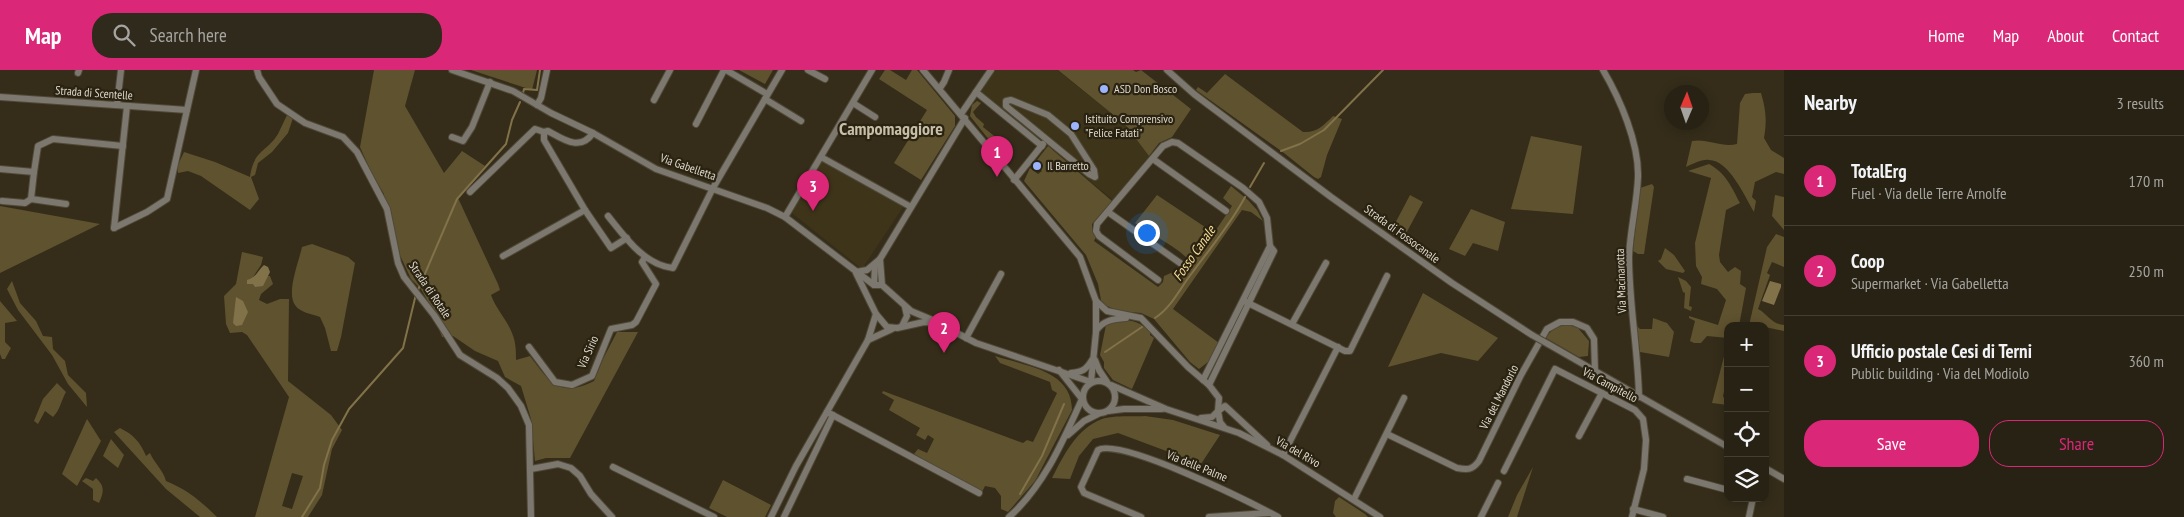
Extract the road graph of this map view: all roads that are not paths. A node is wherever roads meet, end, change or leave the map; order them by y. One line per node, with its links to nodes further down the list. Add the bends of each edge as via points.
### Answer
1 (120, 70): 25 (street)
2 (196, 70): 27 (street)
3 (257, 70): 109 (street, Strada di Rotale, via 277,104 305,123 343,137 357,152 387,209 404,277 460,355 497,378 521,406 529,426)
4 (452, 70): 17 (street, Via Gabelletta)
5 (546, 70): 24 (street, via 541,98)
6 (670, 70): 22 (street)
7 (725, 70): 21 (street); 31 (street)
8 (782, 70): 21 (street)
9 (808, 70): 16 (street)
10 (872, 70): 23 (street)
11 (923, 70): 18 (street)
12 (949, 70): 18 (street)
13 (991, 70): 19 (street)
14 (1167, 70): 83 (street, Strada di Fossocanale, bridge, via 1331,197 1452,283)
15 (1603, 70): 91 (street, Via Macinarotta, via 1626,120 1636,155 1638,177 1629,256)
16 (825, 79)
17 (490, 82): 24 (street, Via Gabelletta); 34 (street, via 472,127 463,140)
18 (940, 88): 28 (street)
19 (976, 92): 28 (street); 37 (street)
20 (0, 97): 25 (street, Strada di Scentelle)
21 (766, 97): 30 (street); 43 (street)
22 (654, 100)
23 (853, 103): 29 (street); 38 (street)
24 (536, 105): 33 (street, Via Gabelletta)
25 (117, 106): 26 (street, Strada di Scentelle)
26 (128, 106): 27 (street, Strada di Scentelle); 36 (street)
27 (187, 110): 36 (street, via 167,198 114,228)
28 (963, 116): 42 (street); 48 (street)
29 (875, 117)
30 (801, 121)
31 (696, 124)
32 (544, 132): 33 (street, via 573,144 582,142); 44 (street, via 535,129); 49 (street, via 544,140)
33 (593, 133): 43 (street, Via Gabelletta, via 656,169)
34 (452, 137)
35 (1047, 139): 35 (street, via 1089,174 1095,177 1094,170 1071,134 1041,112 1006,101 1006,106); 37 (street)
36 (123, 146): 41 (street, via 53,139 38,146)
37 (1042, 146): 42 (street)
38 (821, 157): 48 (street); 53 (street)
39 (1153, 159): 50 (street); 51 (street); 68 (street, via 1167,144 1178,143 1259,202 1267,218 1270,246 1274,251)
40 (0, 169): 41 (street)
41 (34, 172): 45 (street)
42 (1014, 180): 67 (street, via 1080,257)
43 (713, 188): 53 (street, Via Gabelletta); 56 (street, Via Sirio, via 673,268)
44 (470, 192)
45 (31, 199): 46 (street, via 25,203); 47 (street)
46 (2, 201)
47 (66, 204)
48 (911, 207): 57 (street)
49 (585, 210): 54 (street, via 611,248); 55 (street)
50 (1226, 210)
51 (1108, 212): 58 (street); 63 (street, via 1097,224 1099,236)
52 (608, 216): 54 (street, Via Sirio)
53 (785, 218): 60 (street, Via Gabelletta)
54 (627, 238): 56 (street, Via Sirio)
55 (503, 256)
56 (645, 257): 79 (street, Via Sirio, via 642,262 656,284 636,322 611,329 592,376 572,385 555,382)
57 (878, 262): 60 (street, via 867,270); 64 (street); 65 (street)
58 (1180, 263)
59 (1326, 263): 73 (street)
60 (855, 272): 64 (street, Via Gabelletta); 66 (street, Via Gabelletta)
61 (1001, 274): 77 (street)
62 (1387, 276): 80 (street, via 1350,351)
63 (1158, 280)
64 (874, 285): 65 (street); 66 (street)
65 (882, 285): 69 (street)
66 (866, 295): 70 (street, Via Gabelletta)
67 (1096, 301): 71 (street, via 1107,311); 76 (street)
68 (1246, 302): 73 (street); 85 (street); 88 (street)
69 (905, 307): 72 (street); 74 (street, via 907,316)
70 (876, 314): 75 (street, Via Gabelletta, via 883,324); 78 (street)
71 (1134, 317): 76 (street, via 1107,321); 85 (street, via 1141,318)
72 (938, 324): 74 (street, via 924,322); 77 (street)
73 (1292, 324): 80 (street)
74 (902, 326): 75 (street)
75 (893, 329): 78 (street)
76 (1096, 332): 81 (street)
77 (966, 338): 82 (street)
78 (868, 340): 99 (street)
79 (529, 347)
80 (1338, 348): 107 (street)
81 (1094, 357): 84 (street, via 1087,369); 86 (street); 87 (street)
82 (1058, 370): 84 (street); 89 (street)
83 (1595, 372): 91 (street, Strada di Fossocanale); 102 (street, Via del Mandorlo, via 1594,339 1587,328 1573,322 1560,322 1547,330 1474,468 1457,468)
84 (1067, 373): 86 (street)
85 (1203, 380): 88 (street)
86 (1091, 382): 87 (street, via 1099,380); 93 (street, via 1084,389)
87 (1109, 384): 94 (street); 95 (street, via 1116,396)
88 (1208, 385): 96 (street, via 1218,398)
89 (1072, 386): 93 (street); 97 (street)
90 (1602, 393): 103 (street); 111 (street, Via Campitello, via 1555,369); 119 (street, Via Campitello, via 1635,410 1643,419 1646,440 1644,469)
91 (1639, 397): 105 (street)
92 (1404, 398): 102 (street)
93 (1082, 399): 97 (street); 98 (street, via 1088,410)
94 (1166, 409): 95 (street); 100 (street)
95 (1108, 411): 98 (street)
96 (1218, 411): 100 (street, via 1212,417); 101 (street, via 1220,422); 106 (street, via 1222,406 1228,408)
97 (1077, 412): 104 (street)
98 (1100, 413): 104 (street)
99 (830, 414): 116 (street); 124 (street); 125 (street)
100 (1197, 419): 101 (street, Via del Rivo)
101 (1226, 428): 106 (street, Via del Rivo)
102 (1387, 434): 117 (street)
103 (1579, 436)
104 (1065, 437): 126 (street, via 1040,483)
105 (1724, 445)
106 (1273, 450): 107 (street, Via del Rivo)
107 (1283, 455): 117 (street, Via del Rivo)
108 (612, 467): 123 (street)
109 (530, 469): 121 (street, Strada di Rotale); 122 (street, via 558,464 571,468)
110 (1769, 470): 113 (street)
111 (1504, 471)
112 (1687, 479): 115 (street)
113 (1784, 479)
114 (1498, 483): 131 (street)
115 (1724, 489)
116 (979, 493)
117 (1354, 499): 130 (street, Via del Rivo)
118 (1752, 502): 134 (street)
119 (1633, 509): 132 (street, Via Campitello); 133 (street)
120 (1269, 512): 127 (street, Via delle Palme, via 1220,487 1127,450 1103,447 1098,450 1081,487 1084,493); 128 (street); 129 (street, Via delle Palme)
121 (531, 517)
122 (612, 517)
123 (714, 517)
124 (771, 517)
125 (784, 517)
126 (1009, 517)
127 (1141, 517)
128 (1209, 517)
129 (1278, 517)
130 (1380, 517)
131 (1481, 517)
132 (1632, 517)
133 (1663, 517)
134 (1749, 517)

